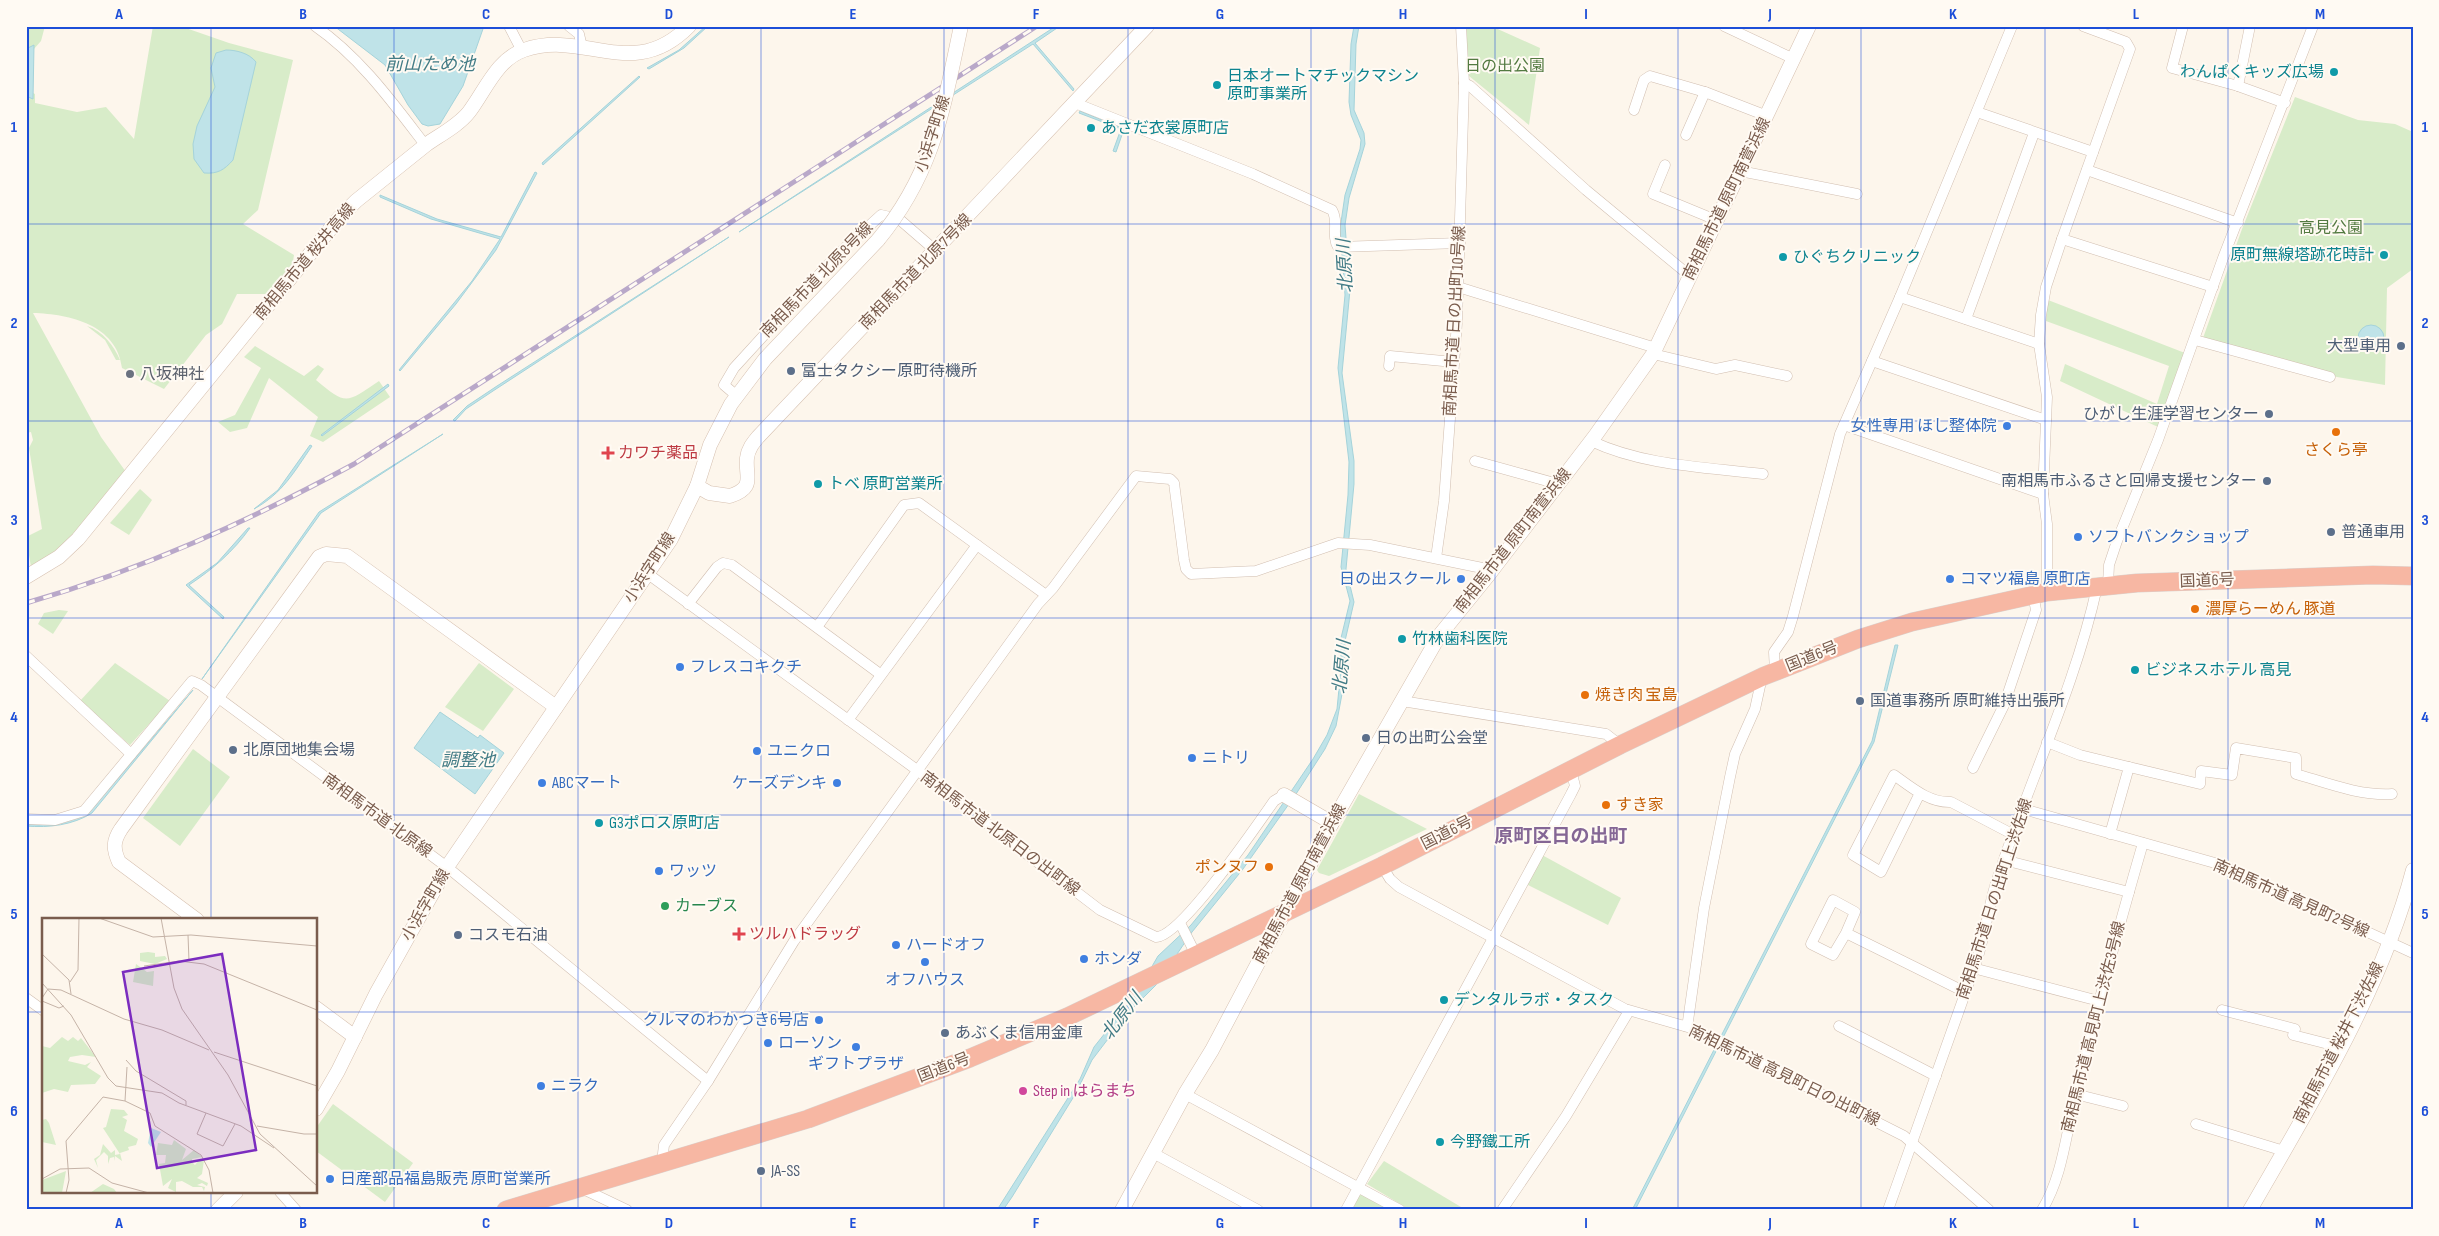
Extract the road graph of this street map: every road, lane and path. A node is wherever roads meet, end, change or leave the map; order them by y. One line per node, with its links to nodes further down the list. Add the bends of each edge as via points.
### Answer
1 (315, 26): 28 (street, via 338,43 369,74)
2 (509, 26): 16 (street)
3 (569, 26): 15 (street, via 579,34)
4 (689, 26): 15 (street, 南相馬市道 桜井高線, via 670,43 636,54)
5 (961, 26): 52 (street, 小浜字町線, bridge, via 942,114 928,158 896,218 766,359)
6 (1147, 26): 22 (street, 南相馬市道 北原7号線)
7 (1460, 26): 18 (street, 南相馬市道 日の出町10号線)
8 (1724, 26): 17 (street)
9 (1809, 26): 17 (street, 南相馬市道 原町南萱浜線)
10 (2012, 26): 24 (street)
11 (2083, 26): 29 (street, via 2126,42 2130,49)
12 (2183, 26): 19 (street, via 2172,68)
13 (2250, 26): 19 (street)
14 (2313, 26): 21 (street, 南相馬市道 日の出町上渋佐線)
15 (582, 47): 16 (street, 南相馬市道 桜井高線, via 554,45)
16 (522, 50): 28 (street, 南相馬市道 桜井高線, via 493,75 467,115)
17 (1794, 59): 25 (street, 南相馬市道 原町南萱浜線)
18 (1464, 83): 37 (street, 南相馬市道 日の出町10号線); 39 (street)
19 (2238, 86): 21 (street)
20 (1705, 92): 23 (street, via 1650,76 1644,80); 25 (street); 27 (street)
21 (2285, 103): 35 (street, 南相馬市道 日の出町上渋佐線)
22 (1075, 104): 37 (street, via 1253,174 1332,210 1336,242 1343,246); 38 (street, 南相馬市道 北原7号線)
23 (1634, 110)
24 (1977, 112): 26 (street); 42 (street)
25 (1767, 116): 32 (street, 南相馬市道 原町南萱浜線)
26 (2034, 133): 29 (street); 43 (street)
27 (1686, 135)
28 (426, 146): 66 (street, 南相馬市道 桜井高線, via 356,201 340,218 91,524 60,557)
29 (2093, 152): 31 (street)
30 (1664, 165): 34 (street, via 1653,194)
31 (2086, 170): 35 (street); 36 (street)
32 (1740, 171): 33 (street); 34 (street, 南相馬市道 原町南萱浜線)
33 (1857, 194)
34 (1716, 220): 39 (street, 南相馬市道 原町南萱浜線)
35 (2238, 223): 41 (street, 南相馬市道 日の出町上渋佐線)
36 (2062, 239): 41 (street); 45 (street, via 2046,287)
37 (1460, 242): 40 (street, 南相馬市道 日の出町10号線)
38 (936, 251): 52 (street, 南相馬市道 北原8号線, via 899,219 881,215 837,255 734,368 724,384); 59 (street, 南相馬市道 北原7号線, via 752,445 746,460 749,479 745,488 730,496 709,493)
39 (1690, 276): 46 (street, 南相馬市道 原町南萱浜線)
40 (1458, 287): 46 (street); 48 (street, 南相馬市道 日の出町10号線)
41 (2213, 287): 44 (street, 南相馬市道 日の出町上渋佐線)
42 (1900, 298): 43 (street); 47 (street)
43 (1966, 319): 45 (street)
44 (2195, 340): 51 (street); 67 (street, 南相馬市道 日の出町上渋佐線)
45 (2040, 344): 53 (street, via 2047,397)
46 (1655, 351): 50 (street, via 1716,369 1735,365); 55 (street, 南相馬市道 原町南萱浜線)
47 (1872, 361): 53 (street); 54 (street)
48 (1454, 362): 49 (street, via 1390,356); 62 (street, 南相馬市道 日の出町10号線, via 1444,501)
49 (1389, 366)
50 (1788, 376)
51 (2330, 377)
52 (737, 396): 59 (street, 小浜字町線, via 710,446)
53 (2046, 420): 60 (street)
54 (1844, 425): 60 (street); 74 (street, via 1793,616 1788,632 1774,652)
55 (1591, 441): 57 (street, via 1646,460); 58 (street, 南相馬市道 原町南萱浜線)
56 (1475, 461): 58 (street)
57 (1764, 474)
58 (1558, 484): 63 (street, 南相馬市道 原町南萱浜線)
59 (697, 486): 64 (street, 小浜字町線, via 671,539)
60 (2043, 494): 68 (street, via 2047,524)
61 (977, 545): 69 (street); 71 (street, via 919,503 904,505); 73 (street)
62 (1436, 558): 63 (street); 69 (street, via 1338,543 1256,571 1191,574 1184,560 1174,484 1170,479 1136,476)
63 (1492, 570): 76 (street, 南相馬市道 原町南萱浜線, via 1439,636)
64 (648, 574): 70 (street, 南相馬市道 北原日の出町線); 77 (street, 小浜字町線)
65 (2413, 576): 67 (highway, 国道6号)
66 (26, 577)
67 (2102, 586): 68 (highway, 国道6号); 79 (street, 南相馬市道 日の出町上渋佐線)
68 (2040, 593): 74 (highway, 国道6号, via 1912,622 1858,639); 83 (street, via 2004,705)
69 (1046, 595): 84 (street)
70 (688, 604): 71 (street, via 716,566 724,563 732,565); 78 (street, 南相馬市道 北原日の出町線)
71 (817, 626): 73 (street)
72 (26, 656): 81 (street)
73 (880, 674): 78 (street)
74 (1768, 675): 80 (highway, 国道6号); 116 (street, via 1734,762 1704,908)
75 (216, 697): 77 (street, via 319,558 335,554 347,556); 81 (street, 南相馬市道 北原線, via 192,681); 97 (street, 南相馬市道 北原線); 101 (street, via 114,844 119,862)
76 (1402, 701): 80 (street, via 1606,734); 91 (street, 南相馬市道 原町南萱浜線)
77 (556, 707): 97 (street, 小浜字町線)
78 (848, 720): 84 (street, 南相馬市道 北原日の出町線)
79 (2047, 742): 82 (street, via 2080,755); 89 (street, 南相馬市道 日の出町上渋佐線)
80 (1620, 745): 85 (highway, 国道6号)
81 (132, 754): 90 (street, 南相馬市道 北原線, via 84,811 55,820)
82 (2129, 767): 87 (street, via 2200,784 2201,771 2232,775 2236,748 2296,758 2296,774 2358,792); 92 (street)
83 (1973, 768)
84 (917, 770): 102 (street, 南相馬市道 北原日の出町線, via 1100,910 1156,937); 121 (street, via 794,941)
85 (1571, 770): 96 (highway, 国道6号); 104 (street, via 1574,786 1571,794)
86 (1920, 793): 86 (street, via 1894,775 1853,856 1881,872); 93 (street, via 1940,803 1951,802)
87 (2392, 794)
88 (1284, 795): 91 (street, 南相馬市道 北原日の出町線); 102 (street, 南相馬市道 北原日の出町線, via 1274,801)
89 (2023, 809): 92 (street, 南相馬市道 高見町2号線); 93 (street, 南相馬市道 日の出町上渋佐線)
90 (26, 819)
91 (1332, 823): 100 (street, 南相馬市道 原町南萱浜線)
92 (2110, 834): 94 (street, 南相馬市道 高見町2号線)
93 (2014, 835): 95 (street, 南相馬市道 日の出町上渋佐線)
94 (2143, 844): 99 (street, 南相馬市道 高見町上渋佐3号線); 105 (street, 南相馬市道 高見町2号線, via 2222,865)
95 (2004, 860): 99 (street); 108 (street, 南相馬市道 日の出町上渋佐線, via 1994,889 1986,934)
96 (1382, 866): 100 (highway, 国道6号); 104 (street, 南相馬市道 高見町日の出町線, via 1398,887)
97 (447, 867): 118 (street, 小浜字町線); 121 (street, 南相馬市道 北原線)
98 (2413, 870): 105 (street, 南相馬市道 桜井下渋佐線)
99 (2129, 892): 111 (street, 南相馬市道 高見町上渋佐3号線)
100 (1285, 911): 106 (highway, 国道6号); 122 (street, 南相馬市道 原町南萱浜線, via 1212,1050)
101 (194, 918)
102 (1182, 925): 106 (street)
103 (1846, 933): 103 (street, via 1855,912 1833,900 1811,944 1832,955); 109 (street)
104 (1492, 939): 115 (street, 南相馬市道 高見町日の出町線); 132 (street)
105 (2389, 943): 107 (street, 南相馬市道 高見町2号線); 119 (street, 南相馬市道 桜井下渋佐線)
106 (1189, 952): 130 (highway, 国道6号, via 1135,984 1067,1017 919,1078 808,1119)
107 (2413, 953)
108 (1973, 968): 109 (street, 南相馬市道 日の出町上渋佐線); 111 (street)
109 (1965, 992): 120 (street, 南相馬市道 日の出町上渋佐線)
110 (26, 998): 113 (street)
111 (2100, 1001): 123 (street, 南相馬市道 高見町上渋佐3号線)
112 (318, 1009): 118 (street)
113 (42, 1010)
114 (2222, 1010): 119 (street)
115 (1629, 1011): 116 (street, 南相馬市道 高見町日の出町線); 143 (street, via 1566,1116)
116 (1685, 1026): 127 (street, 南相馬市道 高見町日の出町線)
117 (1839, 1026): 120 (street)
118 (355, 1037): 124 (street, 小浜字町線)
119 (2340, 1048): 128 (street, 南相馬市道 桜井下渋佐線)
120 (1936, 1076): 127 (street, 南相馬市道 日の出町上渋佐線)
121 (708, 1081): 130 (street, via 664,1145)
122 (1185, 1094): 129 (street, 南相馬市道 原町南萱浜線); 132 (street)
123 (2075, 1094): 125 (street); 146 (street, 南相馬市道 高見町上渋佐3号線, via 2056,1181)
124 (318, 1105)
125 (2123, 1106)
126 (2196, 1124): 128 (street)
127 (1912, 1142): 144 (street, 南相馬市道 日の出町上渋佐線); 145 (street, 南相馬市道 高見町日の出町線)
128 (2284, 1151): 147 (street, 南相馬市道 桜井下渋佐線)
129 (1152, 1154): 139 (street, 南相馬市道 原町南萱浜線); 140 (street)
130 (662, 1162): 131 (highway, 国道6号)
131 (580, 1187): 137 (highway, 国道6号); 138 (street)
132 (1358, 1187): 141 (street); 142 (street)
133 (234, 1194): 135 (street)
134 (282, 1194): 136 (street)
135 (218, 1210)
136 (296, 1210)
137 (506, 1210)
138 (627, 1210)
139 (1122, 1210)
140 (1258, 1210)
141 (1346, 1210)
142 (1400, 1210)
143 (1502, 1210)
144 (1888, 1210)
145 (1989, 1210)
146 (2042, 1210)
147 (2250, 1210)

